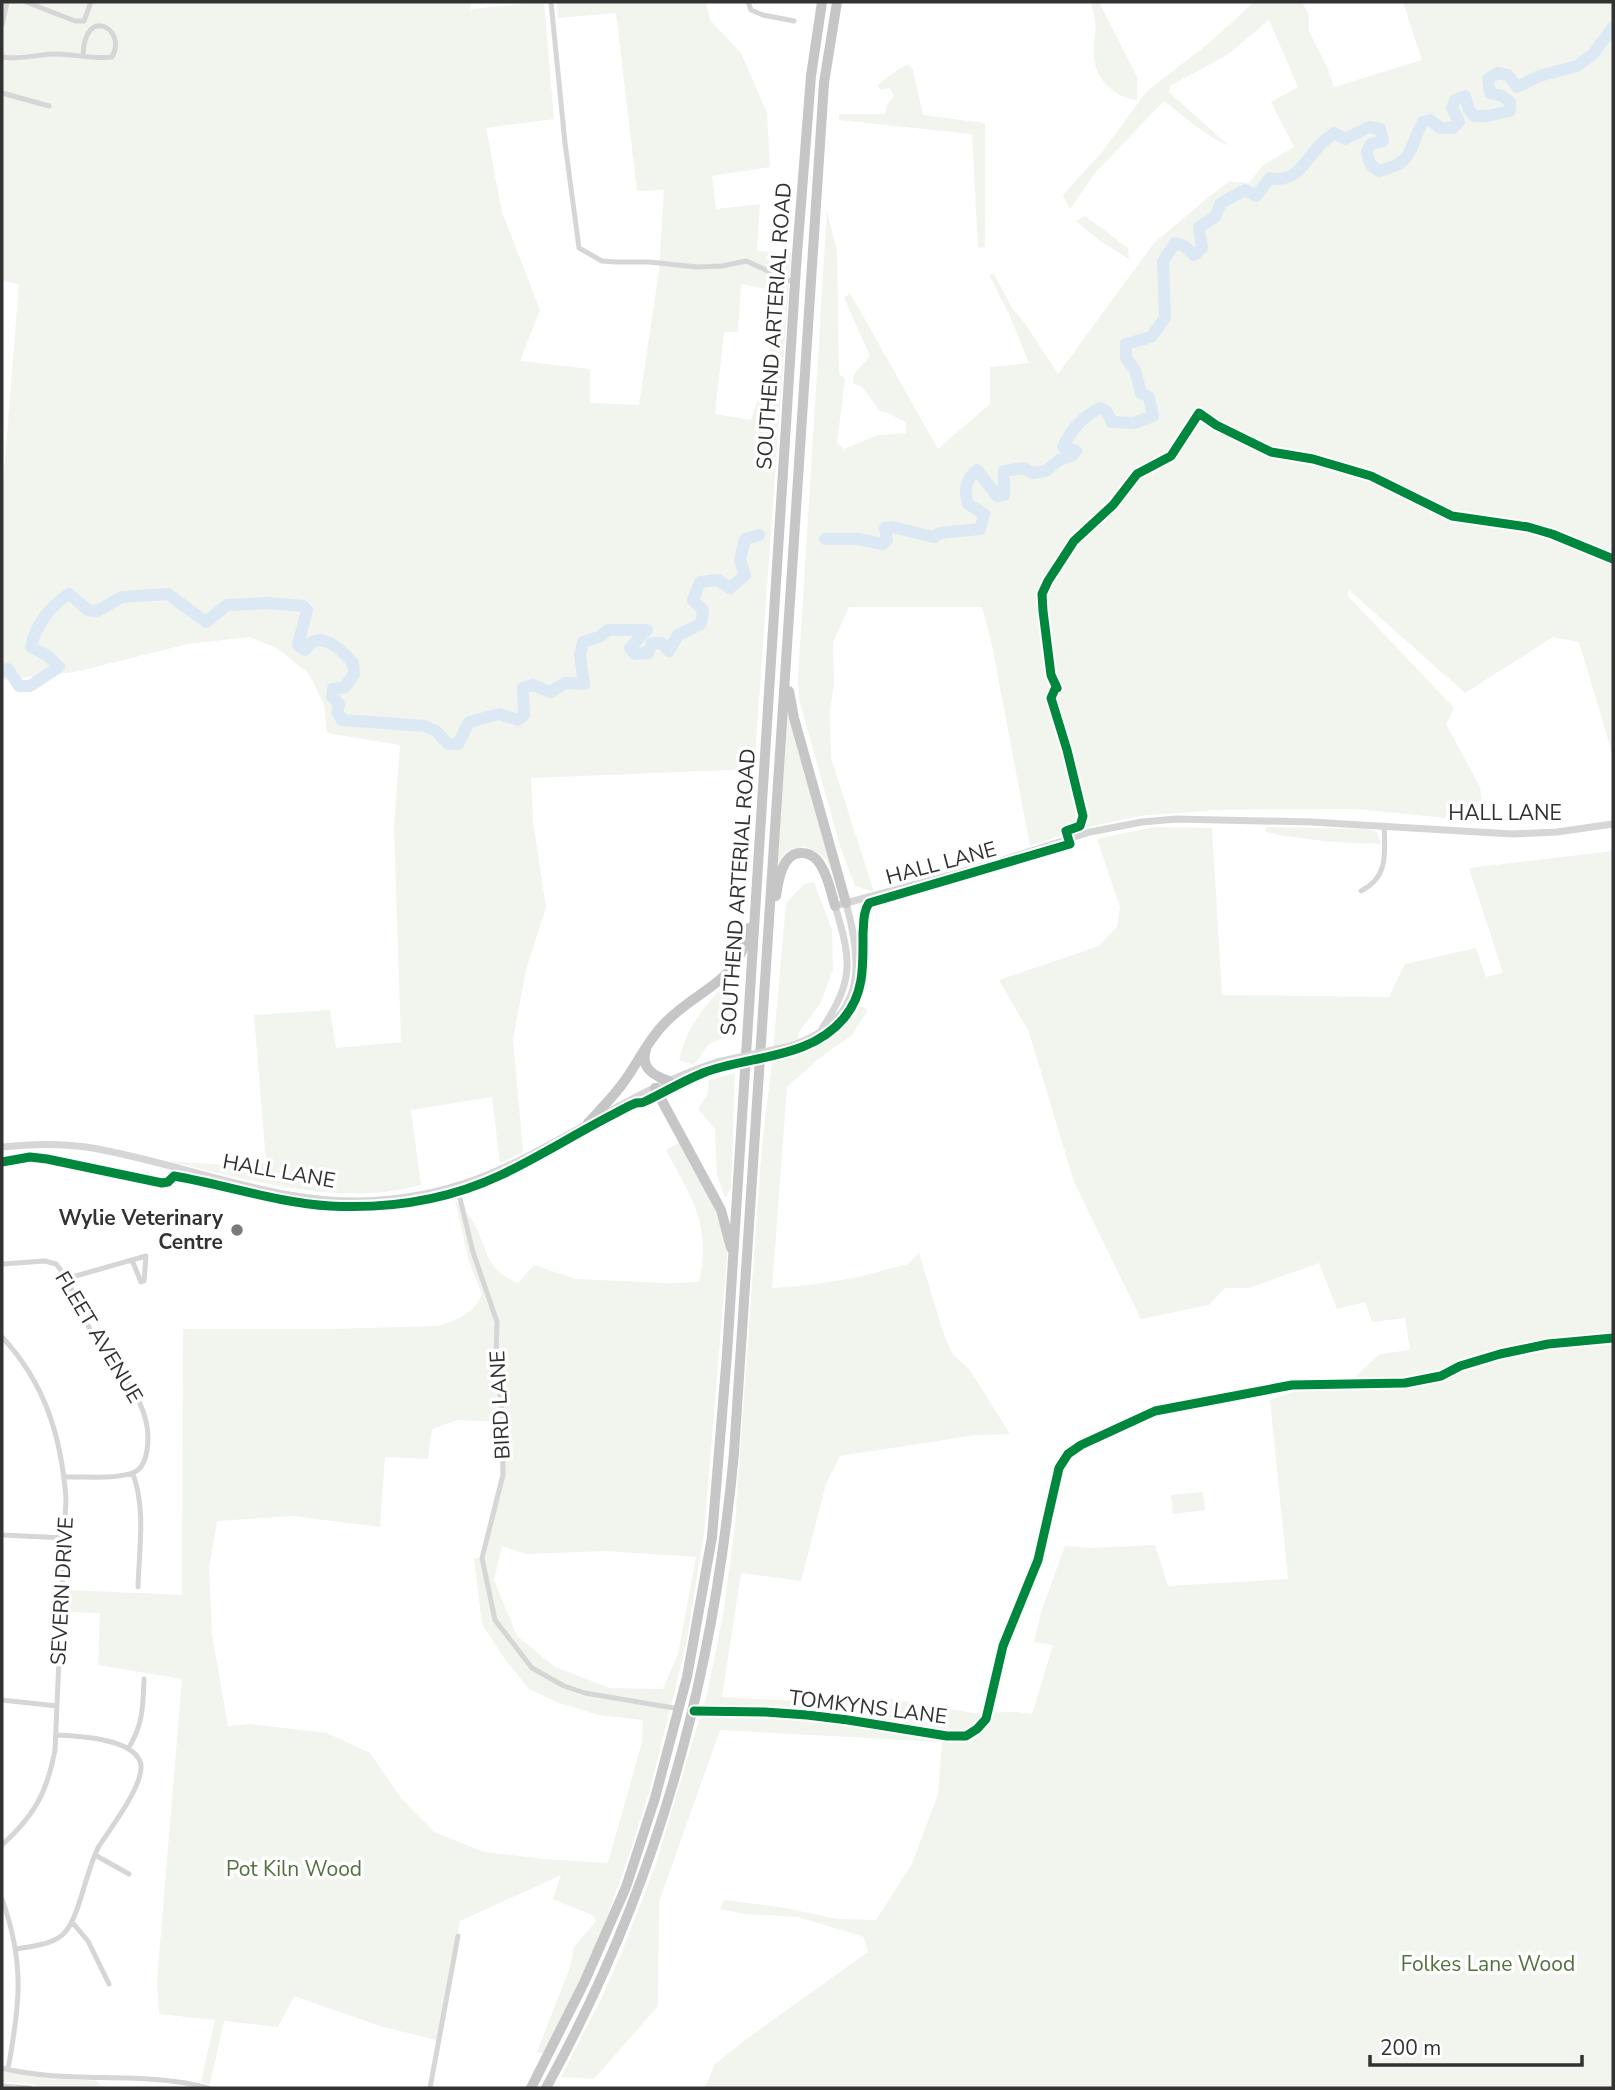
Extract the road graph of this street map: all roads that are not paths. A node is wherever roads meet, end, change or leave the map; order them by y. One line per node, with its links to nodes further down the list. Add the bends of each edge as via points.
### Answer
1 (7, 2): 9 (street)
2 (26, 2): 3 (street, via 84,21)
3 (91, 2)
4 (551, 2): 14 (street, via 579,248 609,262 697,267 746,261)
5 (748, 2): 8 (street, via 751,10 763,15)
6 (822, 2): 14 (highway, SOUTHEND ARTERIAL ROAD, via 811,76)
7 (837, 2): 15 (highway, SOUTHEND ARTERIAL ROAD, via 824,83)
8 (794, 21)
9 (2, 25)
10 (83, 55): 10 (street, via 112,57 117,49 110,30 101,26 88,30); 11 (street)
11 (2, 57)
12 (2, 93): 13 (street)
13 (48, 106)
14 (795, 283): 18 (highway, SOUTHEND ARTERIAL ROAD)
15 (786, 662): 21 (highway, via 794,718); 23 (highway, SOUTHEND ARTERIAL ROAD)
16 (1613, 824): 17 (street, HALL LANE, via 1512,834)
17 (1384, 825): 19 (street, via 1381,874); 20 (street, HALL LANE, via 1176,819 1134,823)
18 (757, 891): 25 (highway, via 737,964 675,1013); 34 (highway, SOUTHEND ARTERIAL ROAD)
19 (1361, 891)
20 (862, 899): 21 (street, HALL LANE); 22 (street, HALL LANE, via 853,910)
21 (841, 905): 22 (street, HALL LANE); 23 (highway, via 817,859 802,853 791,857 779,880); 24 (street, via 848,970 841,996)
22 (851, 923): 24 (street, HALL LANE, via 858,960 855,986 835,1021)
23 (765, 971): 48 (highway, SOUTHEND ARTERIAL ROAD, via 728,1516)
24 (822, 1029): 26 (street, HALL LANE, bridge, via 791,1046 717,1062)
25 (649, 1044): 26 (highway, via 644,1056 647,1067); 28 (highway, via 623,1084)
26 (669, 1081): 27 (street, HALL LANE)
27 (655, 1088): 28 (street, HALL LANE); 34 (highway, via 721,1210)
28 (588, 1123): 32 (street, HALL LANE, via 498,1171)
29 (2, 1147): 31 (street, HALL LANE, via 86,1147)
30 (2, 1162): 31 (street, via 47,1159 162,1182 172,1180)
31 (177, 1168): 32 (street, HALL LANE, via 270,1191 333,1200 391,1199)
32 (457, 1186): 47 (street, BIRD LANE, via 497,1322 503,1475 482,1558 495,1620 532,1668 564,1686)
33 (132, 1260): 33 (street, via 146,1256 144,1281 141,1282); 36 (street)
34 (733, 1263): 47 (highway, SOUTHEND ARTERIAL ROAD, via 712,1537)
35 (2, 1264): 36 (street, FLEET AVENUE, via 50,1261)
36 (65, 1279): 39 (street, FLEET AVENUE, via 92,1332 142,1408 148,1445 144,1463)
37 (2, 1337): 40 (street, SEVERN DRIVE, via 45,1399)
38 (1613, 1338): 48 (street, TOMKYNS LANE, via 1500,1354 1441,1376 1405,1383 1293,1385 1155,1412 1081,1445 1059,1468 1038,1560 1003,1646 986,1718 965,1736 807,1715)
39 (133, 1474): 40 (street); 43 (street, via 140,1519)
40 (64, 1477): 42 (street, SEVERN DRIVE)
41 (2, 1535): 42 (street)
42 (65, 1538): 46 (street, SEVERN DRIVE)
43 (138, 1587)
44 (144, 1679): 50 (street, via 142,1718)
45 (2, 1700): 46 (street)
46 (57, 1706): 49 (street, SEVERN DRIVE)
47 (680, 1709): 66 (highway, SOUTHEND ARTERIAL ROAD, via 626,1887)
48 (694, 1710): 67 (highway, SOUTHEND ARTERIAL ROAD, via 631,1909 596,1992)
49 (56, 1735): 50 (street, via 101,1740); 51 (street, SEVERN DRIVE, via 43,1794 23,1825)
50 (128, 1749): 52 (street, via 139,1758 142,1771)
51 (2, 1845)
52 (95, 1855): 53 (street); 55 (street)
53 (129, 1874)
54 (2, 1899): 57 (street)
55 (72, 1922): 57 (street, via 55,1940); 58 (street, via 88,1941)
56 (458, 1936): 65 (street)
57 (16, 1949): 59 (street, via 19,2002)
58 (109, 1984)
59 (5, 2069): 60 (street)
60 (109, 2079): 63 (street); 64 (street)
61 (2, 2085): 62 (street)
62 (30, 2088)
63 (107, 2088)
64 (208, 2088)
65 (430, 2088)
66 (531, 2088)
67 (546, 2088)

